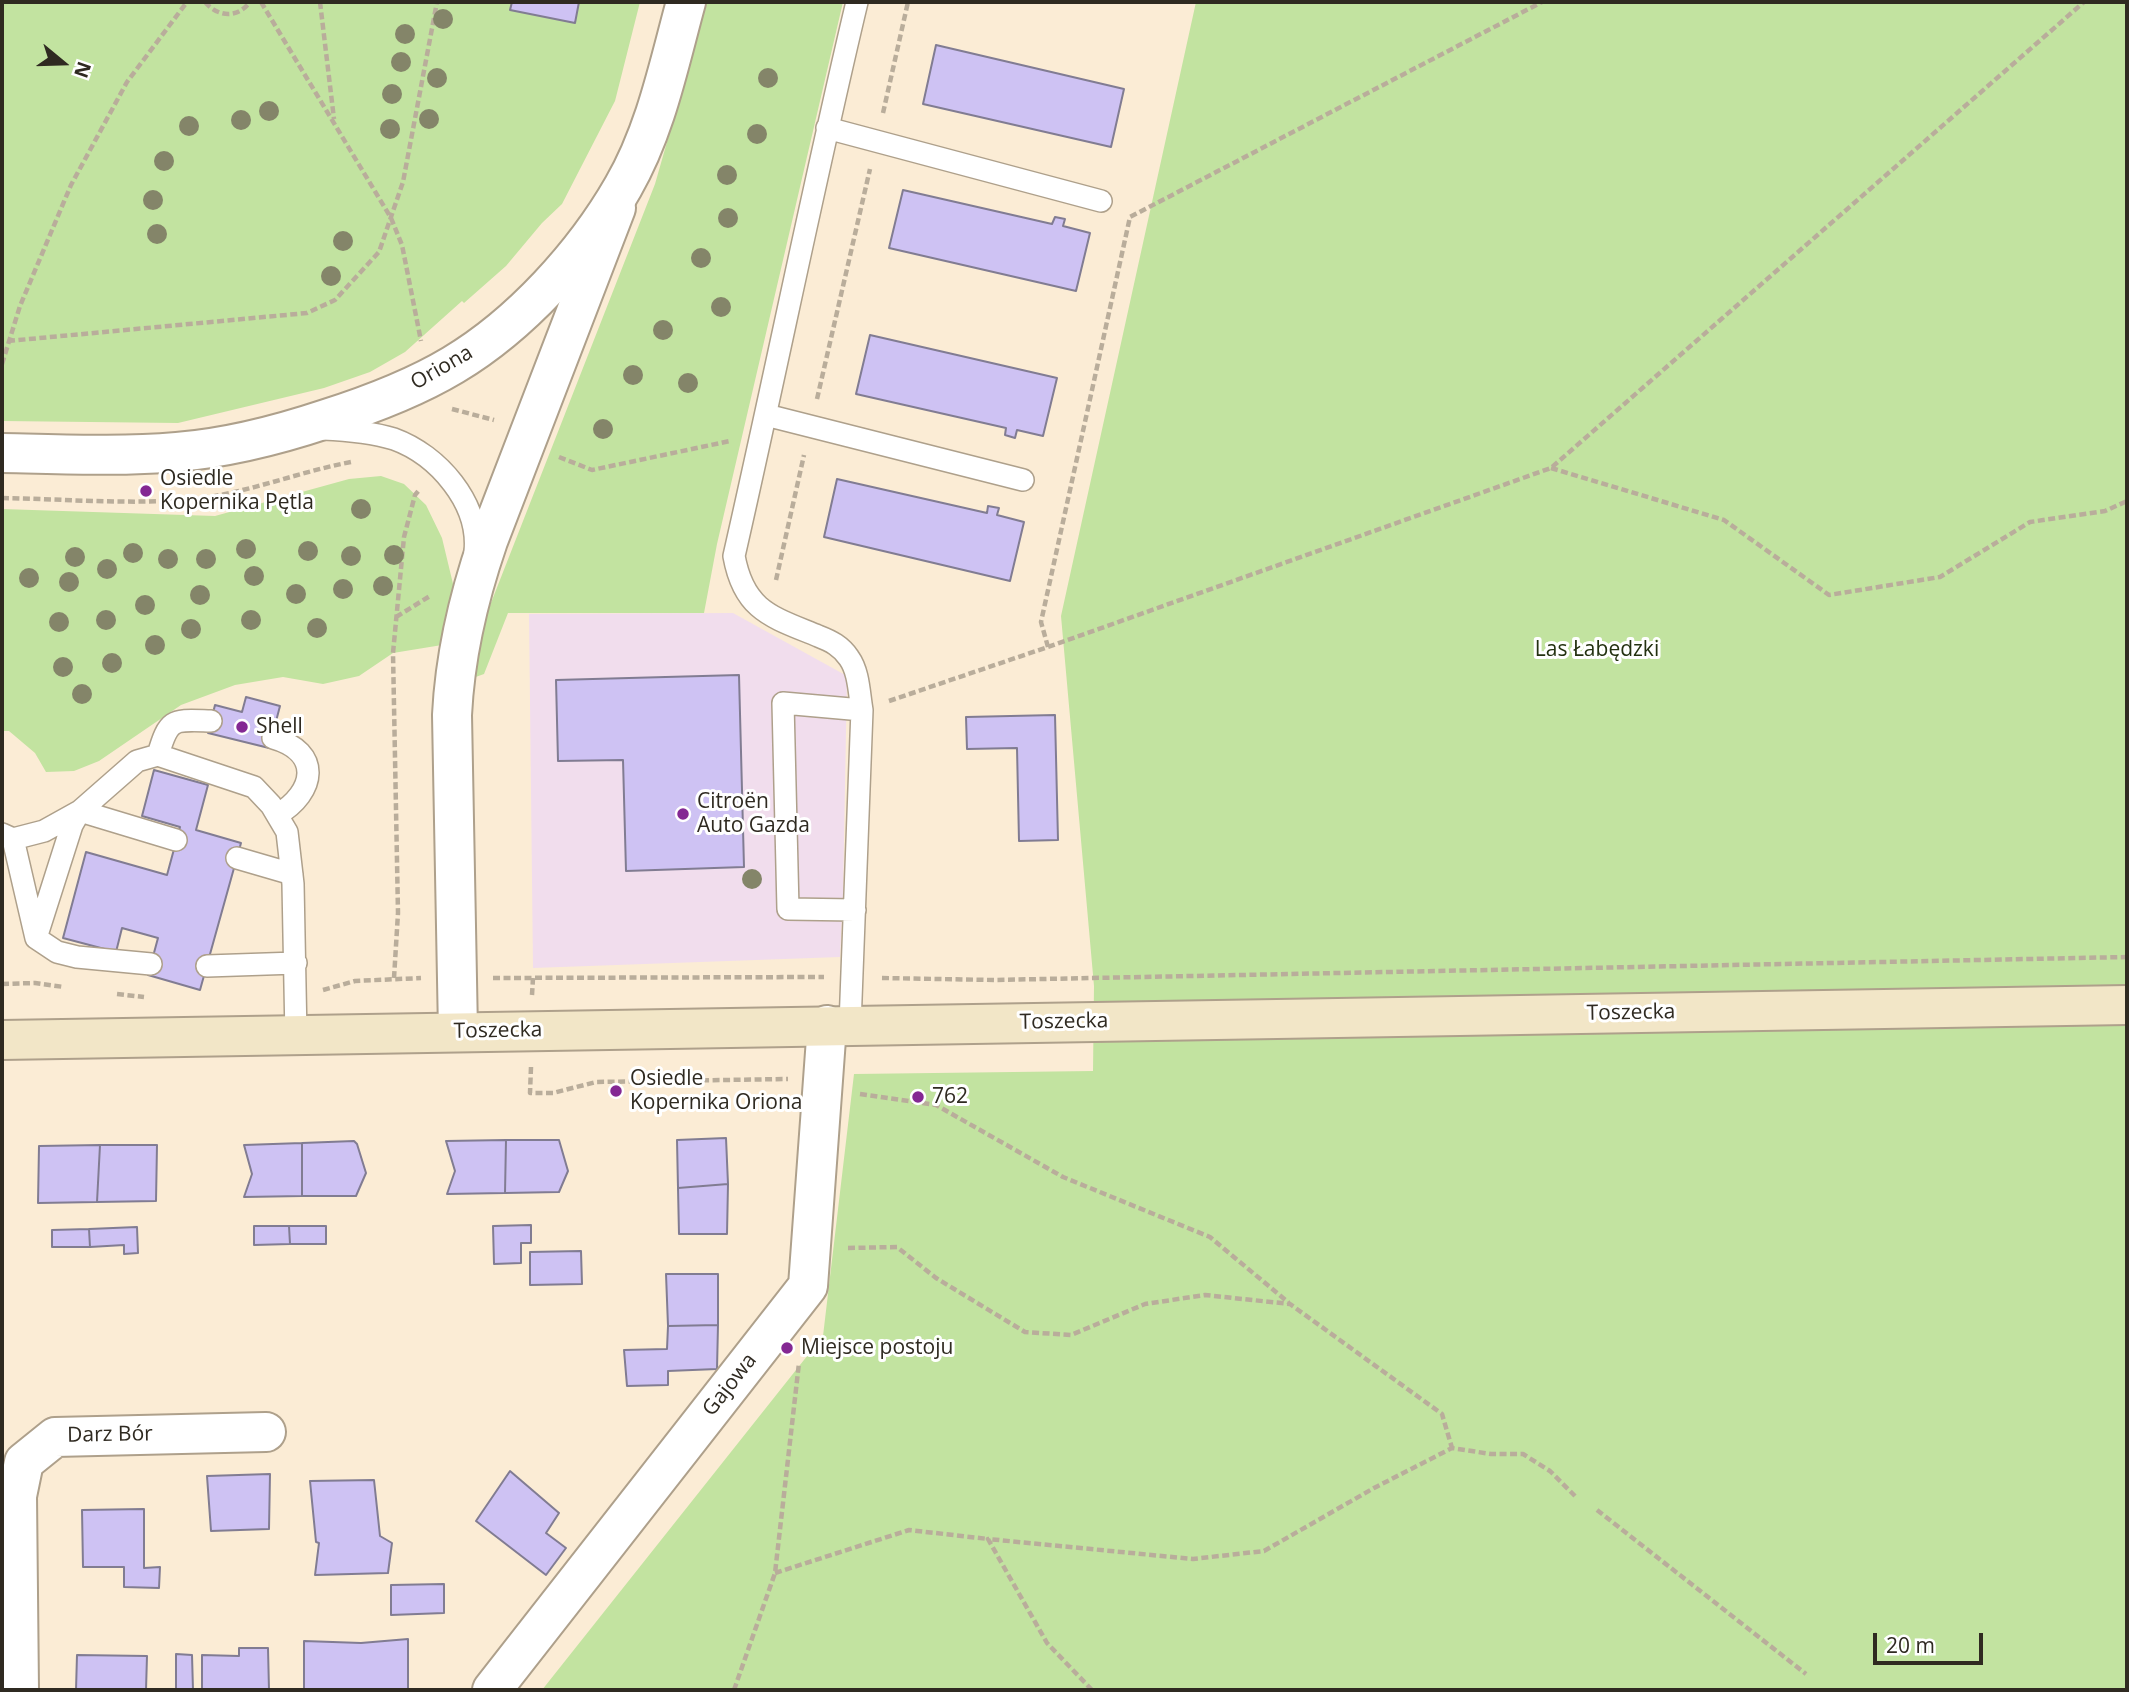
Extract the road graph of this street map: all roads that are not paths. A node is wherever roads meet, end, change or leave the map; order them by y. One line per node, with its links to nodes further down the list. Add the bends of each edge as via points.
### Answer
1 (686, 2): 4 (street, Oriona, via 653,121)
2 (857, 2): 3 (lane)
3 (827, 128): 5 (lane); 6 (lane)
4 (624, 186): 7 (street, Oriona, via 590,239 554,282 479,347 380,401); 10 (street, via 504,498)
5 (1101, 201)
6 (764, 425): 9 (lane, via 811,426); 11 (lane, via 734,556 737,576 768,615 842,649 854,667)
7 (300, 428): 8 (street, Oriona, via 178,452); 10 (lane, via 358,431 396,440 429,459 456,487 472,518 475,543)
8 (2, 453)
9 (1023, 480)
10 (453, 592): 28 (street)
11 (862, 710): 21 (lane); 21 (lane, via 783,703 788,908)
12 (211, 721): 14 (lane, via 172,724)
13 (273, 738): 16 (lane, via 302,752 307,763 301,794)
14 (158, 755): 15 (lane, via 137,761); 16 (lane, via 254,787)
15 (80, 811): 17 (lane, via 44,831); 18 (lane); 22 (lane)
16 (277, 815): 20 (lane, via 287,832)
17 (7, 837): 22 (lane)
18 (176, 840)
19 (237, 858): 20 (lane)
20 (292, 874): 23 (lane)
21 (855, 910): 27 (lane, via 852,977)
22 (36, 938): 24 (lane, via 57,952)
23 (296, 963): 25 (lane); 29 (lane)
24 (150, 964)
25 (207, 966)
26 (2127, 1005): 27 (main road, Toszecka)
27 (839, 1025): 28 (main road, Toszecka); 33 (street, Gajowa, via 823,1083 808,1286)
28 (458, 1032): 29 (main road, Toszecka)
29 (296, 1037): 30 (main road, Toszecka)
30 (2, 1040)
31 (266, 1432): 32 (street, Darz Bór, via 55,1437 24,1462 17,1496)
32 (19, 1690)
33 (492, 1690)

